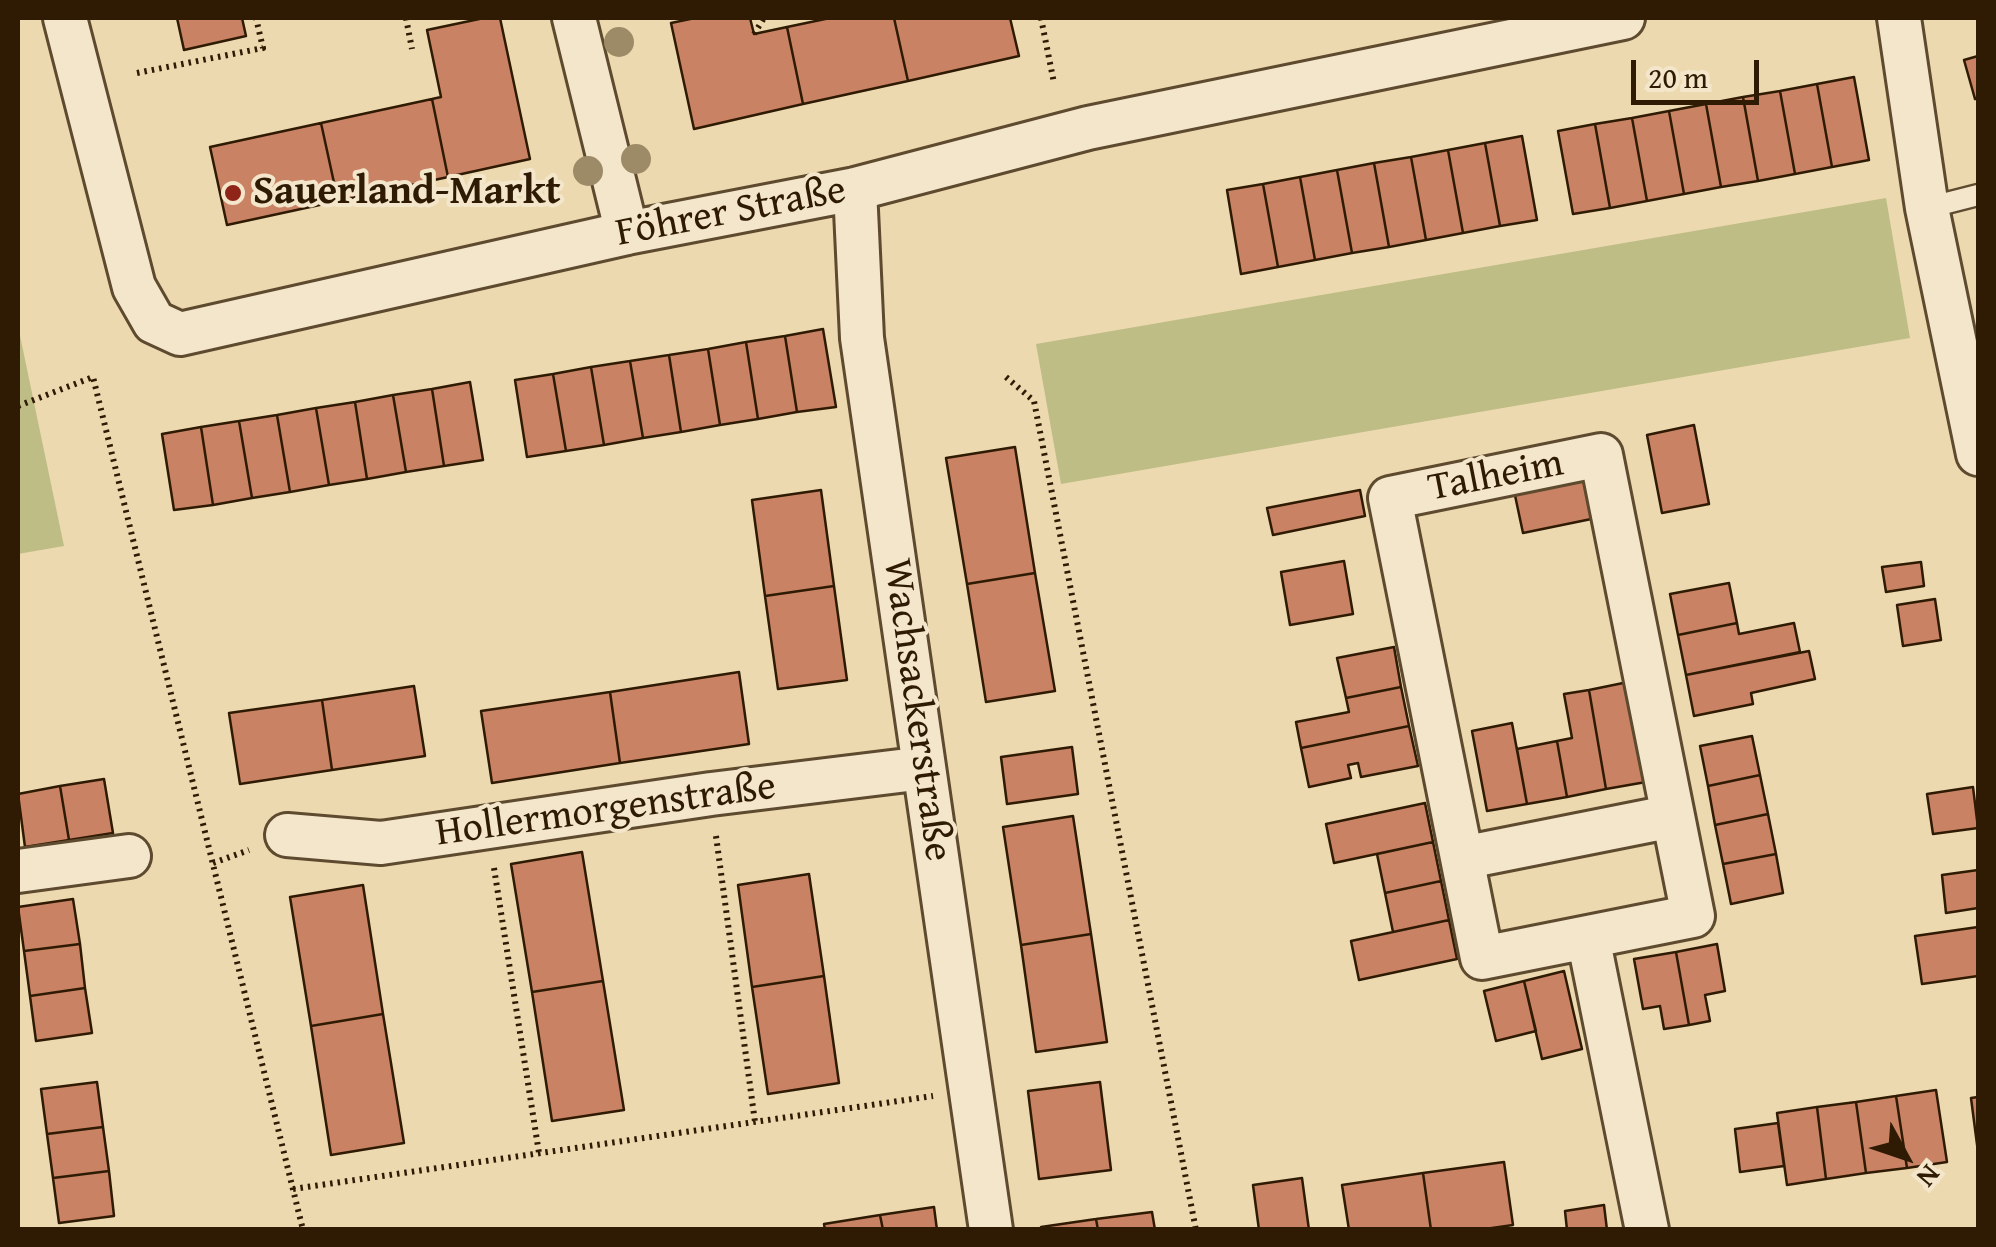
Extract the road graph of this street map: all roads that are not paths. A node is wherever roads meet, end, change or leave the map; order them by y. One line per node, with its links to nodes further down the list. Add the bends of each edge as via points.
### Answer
1 (65, 18): 8 (street, Föhrer Straße, via 134,288 166,330 180,334)
2 (574, 18): 8 (street)
3 (1622, 18): 5 (street, Föhrer Straße, via 1088,128)
4 (1895, 25): 7 (street)
5 (855, 189): 8 (street, Föhrer Straße); 10 (street, Wachsackerstraße, via 862,338)
6 (1978, 196): 7 (lane)
7 (1926, 208): 9 (street)
8 (627, 233)
9 (1978, 454)
10 (924, 768): 12 (street, Hollermorgenstraße, via 380,843); 17 (street, Wachsackerstraße)
11 (1672, 816): 14 (street); 14 (street, Talheim, via 1601,456 1582,459 1390,498); 16 (street, Talheim, via 1693,916)
12 (287, 835)
13 (129, 856): 15 (street)
14 (1462, 858): 16 (street, Talheim, via 1482,958)
15 (18, 871)
16 (1588, 937): 18 (street)
17 (991, 1230)
18 (1647, 1230)

